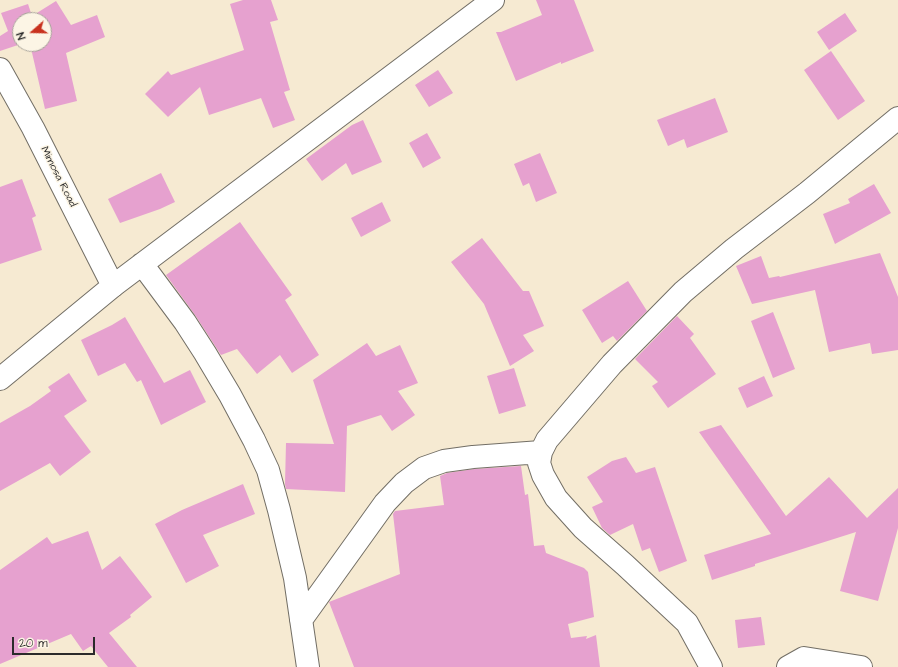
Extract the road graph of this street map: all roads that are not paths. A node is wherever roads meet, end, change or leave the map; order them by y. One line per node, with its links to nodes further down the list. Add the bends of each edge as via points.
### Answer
1 (493, 0): 4 (street)
2 (0, 69): 5 (street, Mimosa Road, via 33,128)
3 (898, 118): 7 (street, via 683,292 612,364 547,440)
4 (142, 264): 5 (street); 8 (street, via 205,353 268,470 295,578)
5 (113, 286): 6 (street)
6 (0, 379)
7 (541, 452): 8 (street, via 473,457 444,461 424,468 404,483 385,503); 10 (street, via 539,462 543,475 556,498 583,528 687,624)
8 (301, 620): 9 (street)
9 (308, 667)
10 (711, 667)
11 (788, 667): 12 (street, via 804,658)
12 (861, 667)

